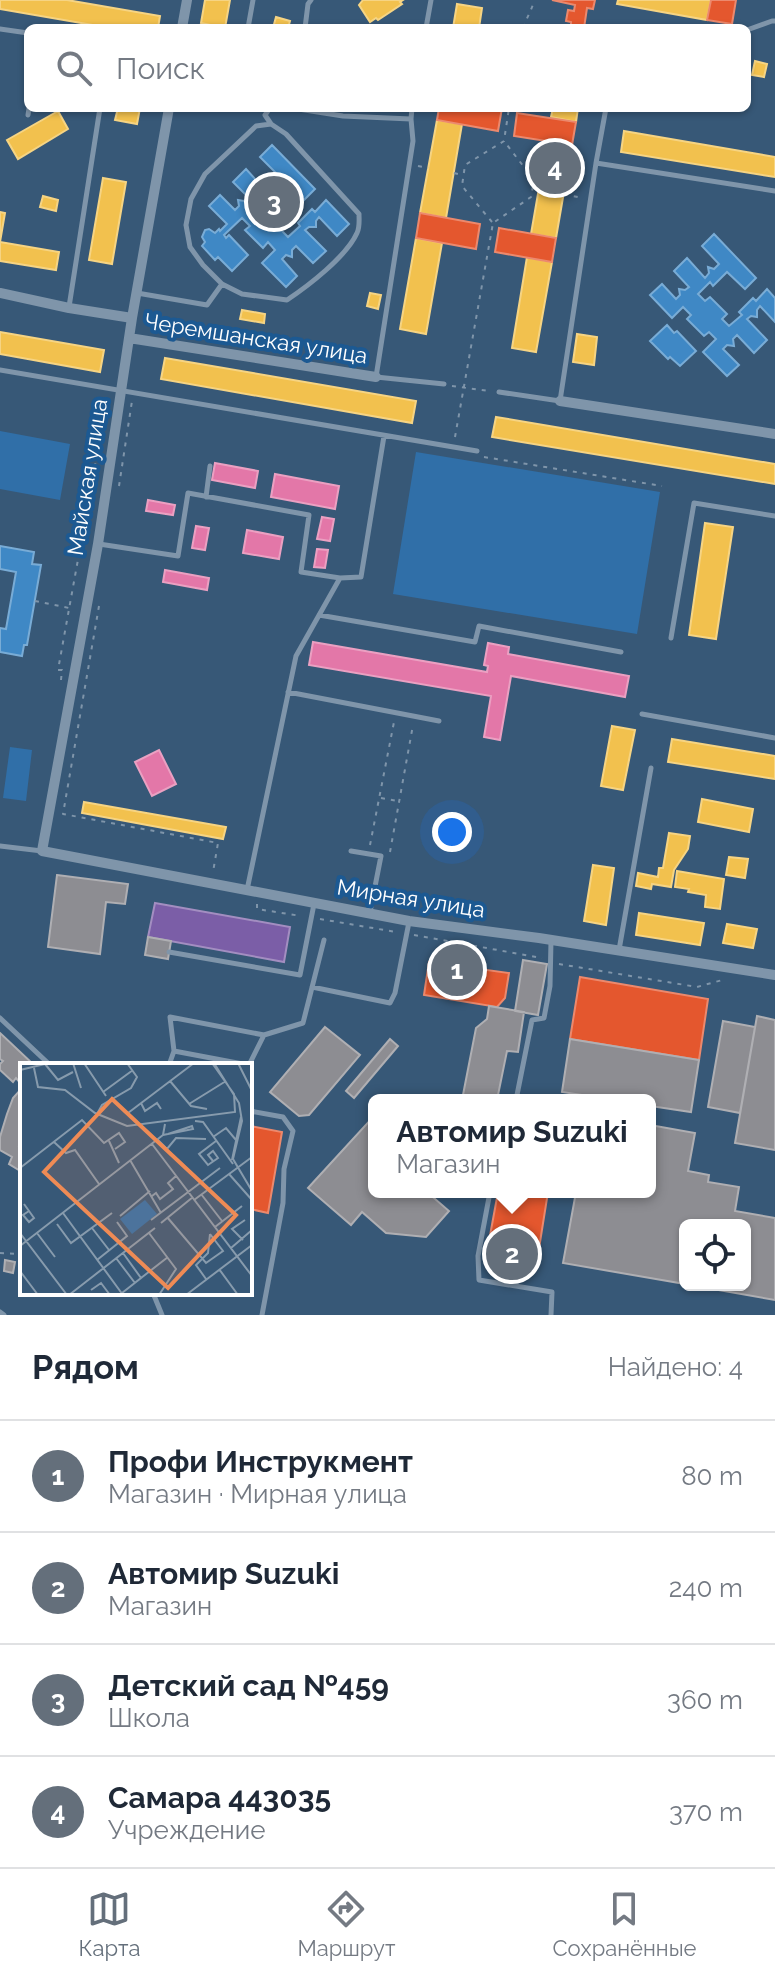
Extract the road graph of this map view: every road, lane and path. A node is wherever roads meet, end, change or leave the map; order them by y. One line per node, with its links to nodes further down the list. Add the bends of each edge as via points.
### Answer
1 (187, 0): 7 (street)
2 (253, 0): 8 (lane)
3 (311, 0): 9 (lane)
4 (431, 0): 10 (lane)
5 (534, 0): 11 (path)
6 (775, 21): 12 (lane)
7 (183, 24)
8 (249, 24)
9 (306, 24)
10 (427, 24)
11 (524, 24)
12 (751, 29)
13 (2, 30): 14 (lane)
14 (24, 33)
15 (99, 112): 39 (lane)
16 (168, 112): 38 (street, Майская улица)
17 (267, 112): 23 (lane)
18 (318, 112): 22 (lane)
19 (412, 112): 22 (lane)
20 (508, 112): 24 (path)
21 (605, 112): 25 (lane)
22 (411, 119): 26 (lane)
23 (271, 124): 36 (lane, via 256,126 231,148 205,174 191,199 186,225 190,247); 36 (lane, via 359,214 359,230 330,265 287,300 242,294)
24 (504, 141): 29 (path, via 465,165); 30 (path, via 534,180)
25 (596, 163): 32 (lane); 34 (lane)
26 (410, 164): 27 (path); 43 (lane)
27 (428, 168)
28 (454, 173): 29 (path)
29 (464, 175): 35 (path, via 462,186)
30 (533, 189): 31 (path); 35 (path, via 531,197)
31 (539, 190)
32 (775, 191)
33 (564, 194): 34 (path)
34 (590, 199): 49 (lane)
35 (493, 223): 45 (path)
36 (222, 284): 38 (lane, via 207,305)
37 (0, 293): 39 (street, Черемшанская улица)
38 (136, 293): 40 (street, Майская улица)
39 (69, 308): 40 (street, Черемшанская улица)
40 (132, 318): 41 (street, Майская улица)
41 (129, 338): 43 (street, Черемшанская улица); 46 (street, Майская улица)
42 (0, 370): 46 (lane)
43 (376, 377): 44 (lane)
44 (444, 384): 45 (path)
45 (464, 387): 47 (path); 52 (path)
46 (115, 390): 51 (lane); 60 (street, Майская улица); 64 (path)
47 (499, 392): 49 (lane)
48 (133, 399): 56 (path)
49 (560, 401): 50 (street)
50 (775, 434)
51 (384, 436): 52 (lane); 61 (lane, via 361,577)
52 (453, 447): 53 (lane)
53 (477, 451)
54 (485, 457): 57 (path)
55 (210, 466): 58 (lane)
56 (119, 484)
57 (662, 486)
58 (206, 497): 60 (lane, via 188,493 178,556); 61 (lane, via 309,515 301,572)
59 (775, 516): 66 (lane, via 694,503)
60 (98, 544): 79 (street, Майская улица)
61 (340, 578): 65 (lane)
62 (100, 600): 83 (path, via 63,814 218,843)
63 (35, 601): 64 (path)
64 (69, 608): 68 (path, via 58,670)
65 (319, 615): 67 (lane, via 475,642 479,626); 69 (lane, via 296,656)
66 (671, 638)
67 (621, 652)
68 (61, 680)
69 (288, 692): 70 (lane); 84 (lane)
70 (395, 714): 72 (lane); 76 (path)
71 (642, 714): 74 (lane)
72 (415, 717): 73 (lane); 77 (path)
73 (439, 721)
74 (775, 738)
75 (651, 768): 90 (lane)
76 (380, 798): 77 (path); 81 (path)
77 (399, 801): 82 (path, via 389,857)
78 (0, 846): 79 (lane)
79 (42, 851): 83 (street, Мирная улица)
80 (351, 851): 81 (lane)
81 (368, 854): 82 (lane)
82 (381, 856): 86 (lane)
83 (211, 883): 84 (street, Мирная улица)
84 (247, 890): 85 (street, Мирная улица)
85 (315, 903): 86 (street, Мирная улица); 91 (lane, via 300,975)
86 (370, 913): 87 (street, Мирная улица)
87 (409, 921): 89 (street, Мирная улица); 93 (lane, via 390,1003)
88 (324, 940): 93 (lane)
89 (551, 940): 90 (street, Мирная улица); 101 (lane, via 544,1018 532,1020)
90 (619, 951): 92 (street, Мирная улица)
91 (169, 952)
92 (775, 975)
93 (312, 987): 95 (lane, via 303,1023)
94 (0, 1018): 97 (lane)
95 (264, 1035): 96 (lane, via 170,1017); 100 (lane)
96 (174, 1051): 98 (lane); 99 (lane)
97 (48, 1063)
98 (170, 1063)
99 (237, 1063)
100 (249, 1063)
101 (517, 1094)
102 (252, 1112): 108 (lane, via 283,1117 293,1131)
103 (489, 1198): 109 (lane, via 479,1280 552,1292)
104 (0, 1253): 105 (path)
105 (20, 1254)
106 (154, 1295): 107 (lane)
107 (162, 1315)
108 (262, 1315)
109 (551, 1315)

